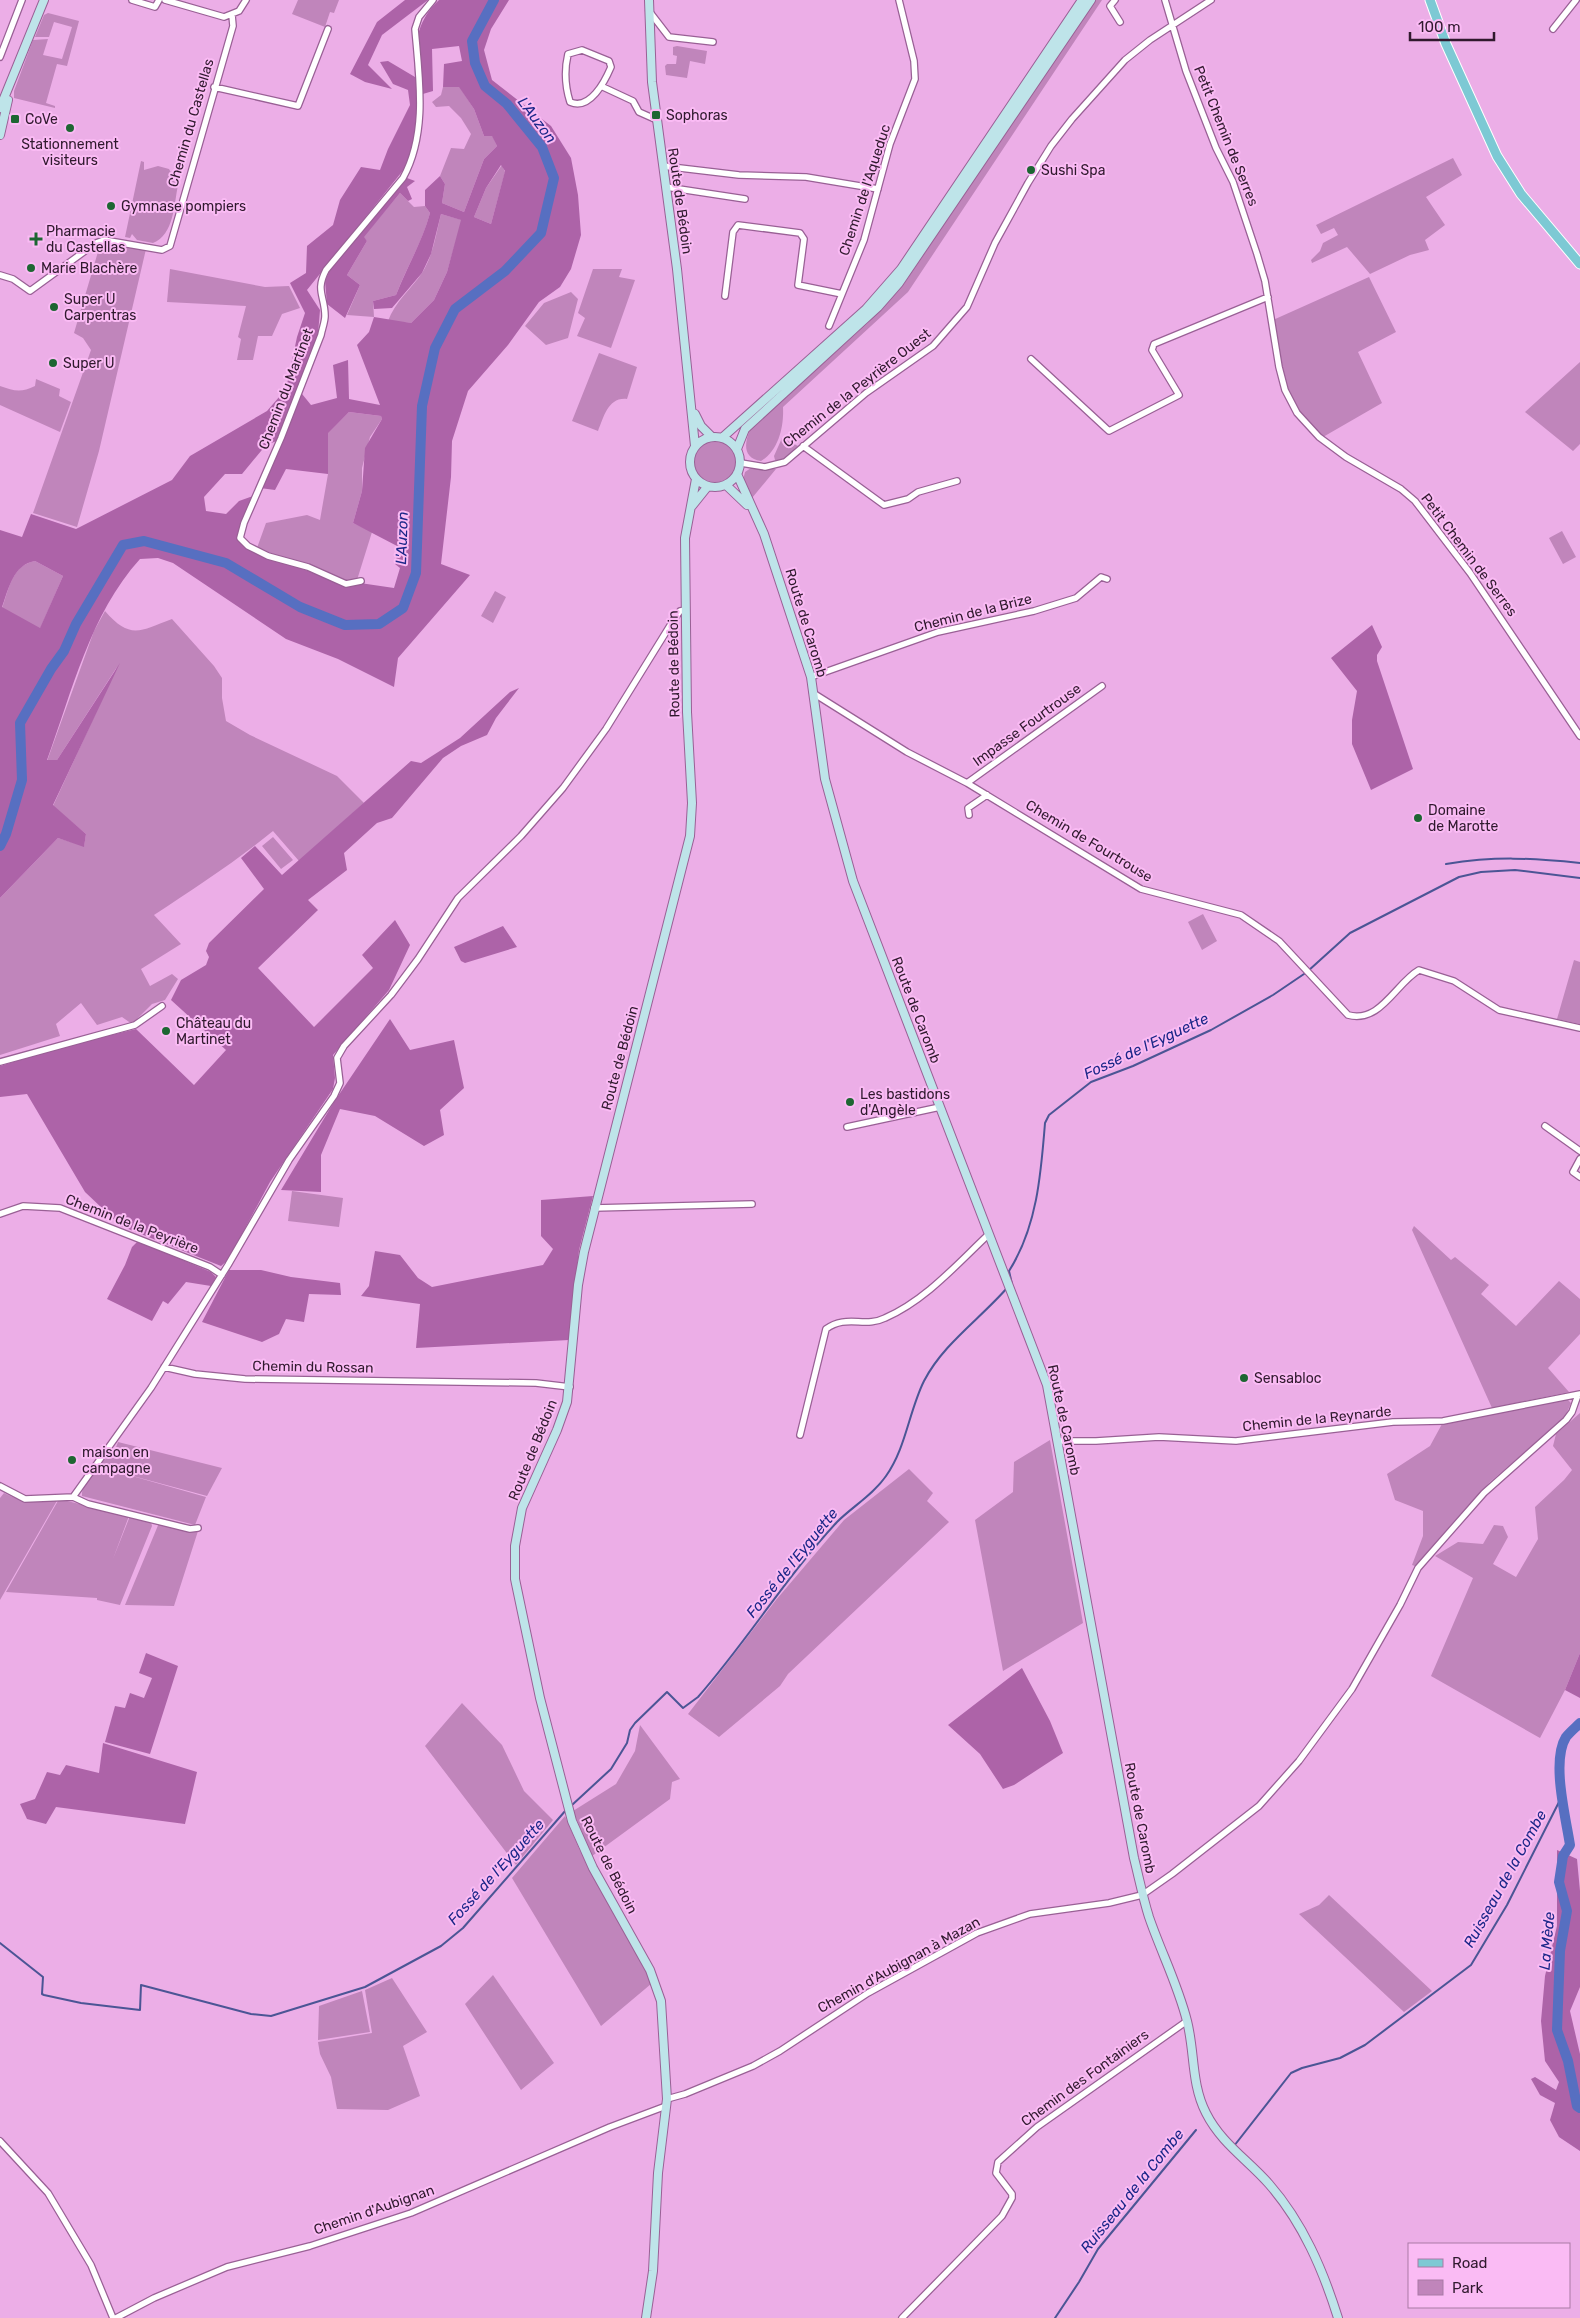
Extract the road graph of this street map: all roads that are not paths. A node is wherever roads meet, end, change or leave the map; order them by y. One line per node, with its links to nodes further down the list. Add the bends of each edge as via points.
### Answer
1 (22, 0): 25 (street)
2 (44, 0): 24 (main road)
3 (132, 0): 4 (street, via 155,6)
4 (159, 0)
5 (165, 0): 18 (street, via 224,17)
6 (246, 0): 18 (street)
7 (433, 0): 59 (street, Chemin du Martinet, via 419,17 416,29 420,112 408,170 321,280 325,318 320,336 240,538 268,556 308,567 346,584)
8 (649, 0): 17 (main road, Route de Bédoin)
9 (899, 0): 35 (street, Chemin de l'Aqueduc, via 914,60 915,78 890,144)
10 (1082, 0): 46 (main road, via 901,270 866,309)
11 (1091, 0): 49 (main road, via 899,283 878,307 745,429)
12 (1114, 0): 19 (street, via 1111,11)
13 (1165, 0): 20 (street, Petit Chemin de Serres)
14 (1211, 0): 20 (street, Chemin de la Peyrière Ouest)
15 (1430, 0): 37 (main road, via 1446,44 1497,156 1521,194)
16 (1576, 0): 22 (street)
17 (649, 11): 23 (street, via 669,36); 29 (main road, Route de Bédoin)
18 (232, 15): 26 (street, Chemin du Castellas, via 233,26)
19 (1120, 22)
20 (1173, 26): 41 (street, Petit Chemin de Serres, via 1191,85 1233,182); 48 (street, Chemin de la Peyrière Ouest, via 1150,40 1114,70 1051,146 995,243 967,307 954,325 919,358 866,394)
21 (328, 29): 26 (street, via 298,106)
22 (1553, 29)
23 (713, 42)
24 (24, 48): 28 (main road); 32 (main road)
25 (0, 57)
26 (214, 87): 38 (street, Chemin du Castellas, via 170,246 162,250 104,240 30,291 13,279)
27 (603, 87): 27 (street, via 611,63 582,50 568,54 565,65 570,102 576,105 583,103); 30 (street, via 633,101 637,110)
28 (0, 108)
29 (655, 110): 30 (street); 31 (main road, Route de Bédoin)
30 (644, 114): 31 (street)
31 (657, 120): 33 (main road, Route de Bédoin)
32 (0, 135)
33 (663, 166): 34 (main road, Route de Bédoin); 35 (street, via 739,175 806,176)
34 (666, 187): 36 (street); 44 (main road, Route de Bédoin)
35 (878, 189): 39 (street, Chemin de l'Aqueduc, via 864,240)
36 (745, 200)
37 (1580, 264)
38 (0, 275)
39 (842, 294): 40 (street, via 798,285 804,239 800,233 738,225 733,232); 42 (street, Chemin de l'Aqueduc)
40 (725, 296)
41 (1268, 297): 43 (street, via 1154,344 1152,350 1179,395 1109,431); 64 (street, Petit Chemin de Serres, via 1285,390 1303,421 1319,438 1389,480 1415,501 1470,573)
42 (829, 326)
43 (1031, 359)
44 (691, 404): 45 (main road, Route de Bédoin, via 701,426); 47 (main road, Route de Bédoin)
45 (711, 436): 46 (main road); 47 (main road)
46 (723, 437): 49 (main road)
47 (695, 446): 52 (main road, via 690,466)
48 (803, 446): 50 (street, Chemin de la Peyrière Ouest, via 785,462 776,465 765,467); 53 (street, via 884,505)
49 (737, 449): 50 (main road)
50 (741, 463): 51 (main road)
51 (738, 474): 54 (main road); 57 (main road, Route de Caromb)
52 (696, 478): 55 (main road); 56 (main road, Route de Bédoin)
53 (957, 481)
54 (726, 485): 55 (main road); 57 (main road, via 737,493)
55 (708, 486): 56 (main road)
56 (688, 515): 60 (main road, Route de Bédoin, via 685,538)
57 (755, 516): 61 (main road, Route de Caromb)
58 (1106, 580): 61 (street, Chemin de la Brize, via 1101,577 1076,598 1034,611 938,632)
59 (361, 581)
60 (686, 610): 78 (main road, Route de Bédoin, via 692,803 690,831); 81 (street, via 680,611 671,624 606,729 563,788 521,836 458,898 396,989 344,1046 338,1058 340,1083 334,1096 289,1160)
61 (811, 677): 63 (main road, Route de Caromb)
62 (1102, 686): 65 (street, Impasse Fourtrouse)
63 (813, 693): 65 (street, Chemin de Fourtrouse, via 907,752); 71 (main road, Route de Caromb, via 825,779 846,858)
64 (1580, 736)
65 (967, 783): 66 (street, Chemin de Fourtrouse)
66 (987, 795): 67 (street, via 968,808); 69 (street, Chemin de Fourtrouse, via 1141,889 1241,915 1279,941 1348,1016 1363,1016 1375,1011 1419,970 1454,981 1499,1010)
67 (969, 816)
68 (162, 1006): 70 (street, via 135,1025)
69 (1580, 1028)
70 (0, 1062)
71 (940, 1107): 73 (street); 80 (main road, Route de Caromb)
72 (1545, 1126): 74 (street)
73 (847, 1127)
74 (1580, 1151)
75 (1580, 1159): 76 (street, via 1572,1172)
76 (1580, 1177)
77 (752, 1204): 78 (street)
78 (594, 1208): 83 (main road, Route de Bédoin, via 578,1285)
79 (0, 1214): 81 (street, Chemin de la Peyrière, via 23,1206 60,1208 210,1267)
80 (990, 1234): 85 (street, via 938,1283 903,1310 883,1320 842,1320 826,1329); 86 (main road, Route de Caromb, via 1047,1385)
81 (222, 1276): 82 (street)
82 (164, 1367): 83 (street, Chemin du Rossan, via 245,1379 536,1383); 88 (street, via 124,1429)
83 (570, 1387): 92 (main road, Route de Bédoin, via 564,1414 517,1526 516,1592 570,1816 593,1868 650,1970 662,2001)
84 (1579, 1394): 86 (street, Chemin de la Reynarde, via 1443,1421 1393,1422 1236,1441 1159,1437); 90 (street, Chemin d'Aubignan à Mazan, via 1566,1420 1484,1493 1418,1568 1352,1689 1299,1761 1245,1818)
85 (800, 1435)
86 (1057, 1441): 90 (main road, Route de Caromb)
87 (0, 1486): 88 (street, via 25,1499)
88 (73, 1498): 89 (street)
89 (198, 1528)
90 (1142, 1895): 91 (main road, Route de Caromb); 92 (street, Chemin d'Aubignan à Mazan, via 1030,1914 977,1933 868,1994 760,2062)
91 (1188, 2021): 96 (street, Chemin des Fontainiers, via 1037,2126 998,2162 996,2173 1012,2194 1002,2216); 97 (main road, Route de Caromb, via 1195,2077 1206,2113 1231,2149 1269,2184 1294,2220 1317,2257)
92 (666, 2102): 94 (street, Chemin d'Aubignan, via 411,2213 310,2246 227,2267); 95 (main road, Route de Bédoin, via 658,2173 653,2271)
93 (0, 2141): 94 (street, via 48,2193 90,2265)
94 (115, 2318)
95 (646, 2318)
96 (902, 2318)
97 (1338, 2318)

